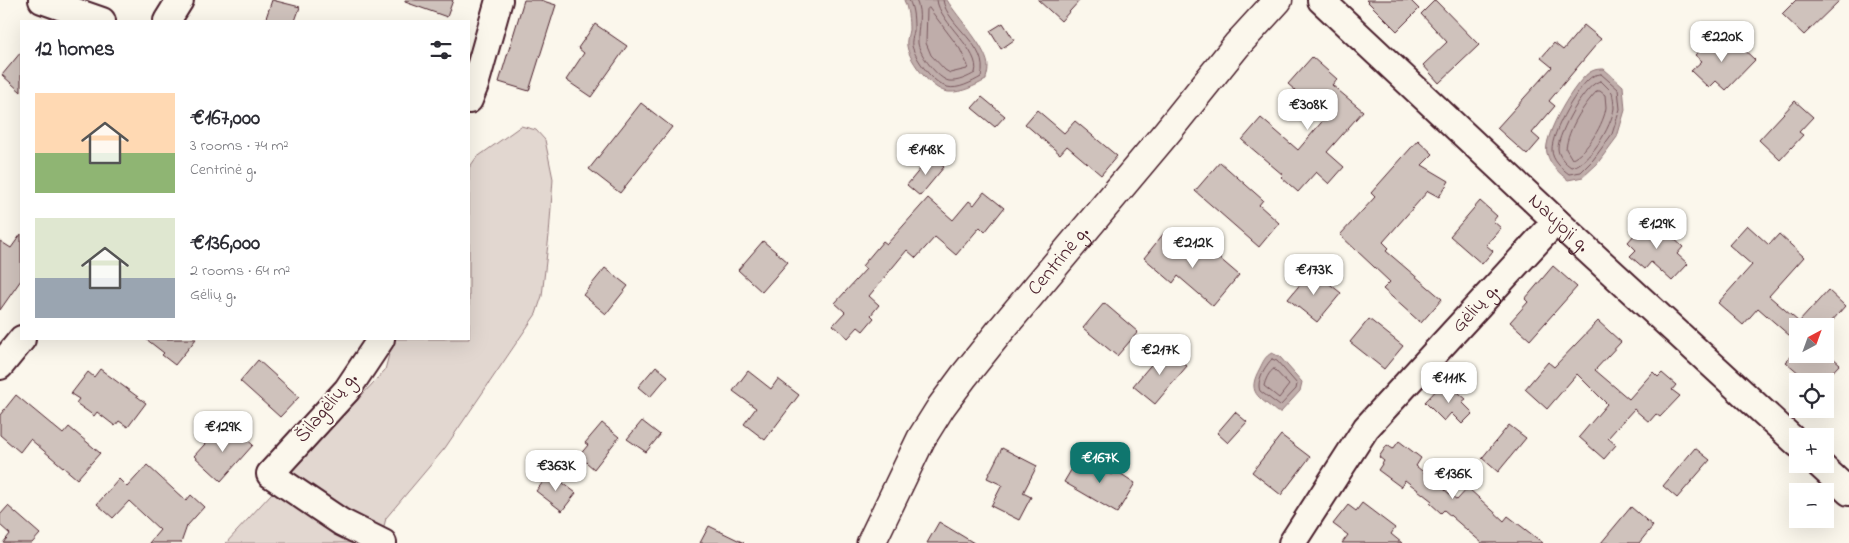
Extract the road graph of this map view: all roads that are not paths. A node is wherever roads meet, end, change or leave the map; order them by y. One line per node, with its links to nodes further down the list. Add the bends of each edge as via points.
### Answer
1 (42, 0): 6 (street)
2 (180, 0): 7 (street)
3 (499, 0): 8 (street)
4 (1278, 0): 17 (main road, Centrinė g., via 1237,45 964,376 921,439)
5 (1322, 0): 9 (street, Naujoji g.)
6 (99, 20)
7 (168, 20)
8 (470, 98)
9 (1556, 221): 13 (street, Naujoji g.); 18 (street, Gėlių g., via 1366,428)
10 (21, 340): 12 (street)
11 (380, 340): 16 (street, Šilagėlių g., via 347,390 270,474 341,522)
12 (0, 366)
13 (1789, 436)
14 (1829, 473): 15 (street)
15 (1849, 492)
16 (383, 543)
17 (871, 543)
18 (1292, 543)

